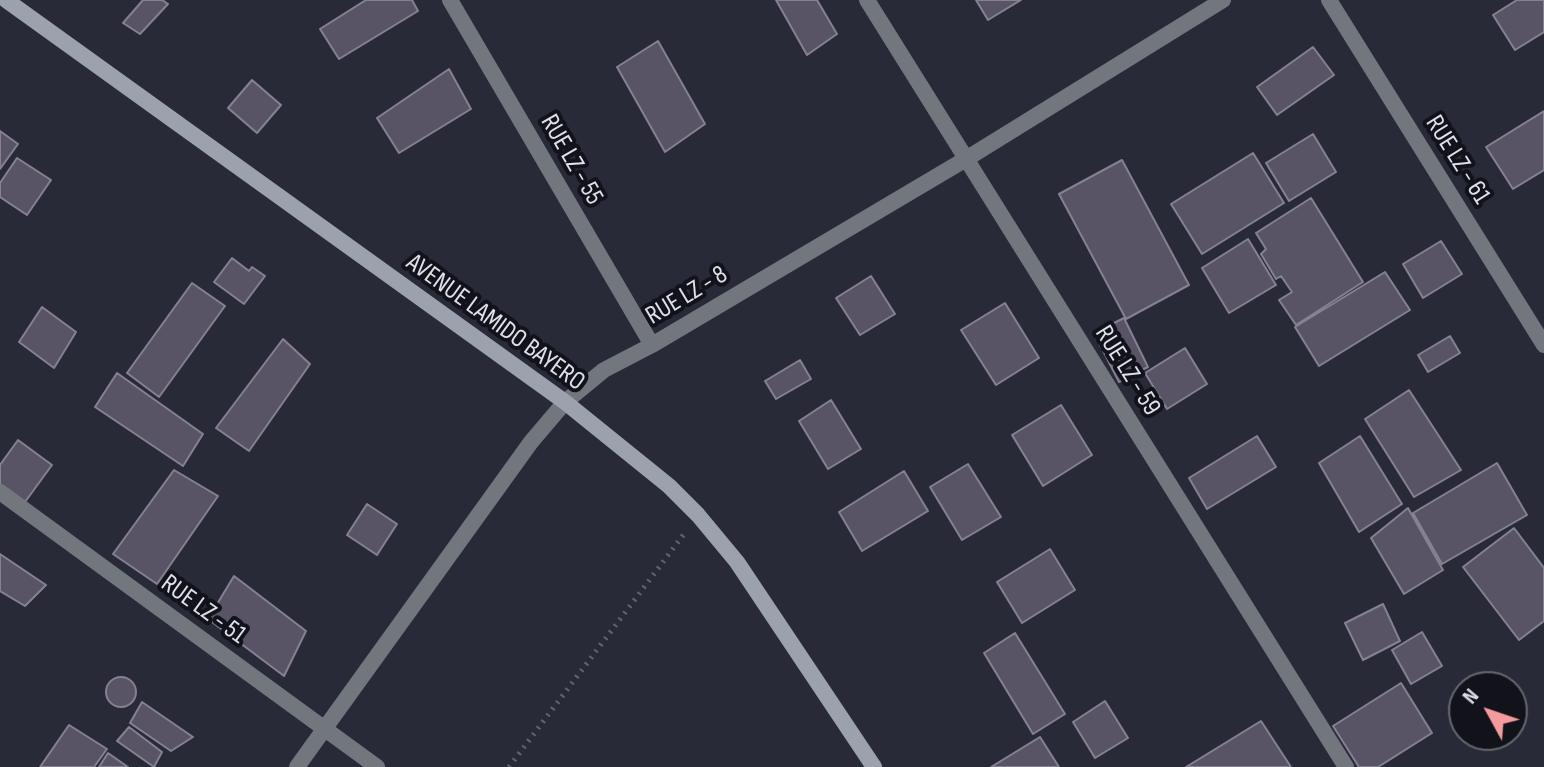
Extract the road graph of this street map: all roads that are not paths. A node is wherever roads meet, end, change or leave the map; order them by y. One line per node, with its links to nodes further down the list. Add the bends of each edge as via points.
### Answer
1 (6, 0): 9 (street, AVENUE LAMIDO BAYERO)
2 (450, 0): 7 (street, RUE LZ - 55)
3 (867, 0): 6 (street, RUE LZ - 59)
4 (1223, 0): 6 (street, RUE LZ - 8)
5 (1329, 0): 8 (street, RUE LZ - 61)
6 (966, 159): 7 (street, RUE LZ - 8); 15 (street, RUE LZ - 59)
7 (652, 345): 9 (street, RUE LZ - 8, via 604,370)
8 (1544, 345)
9 (565, 402): 11 (street, RUE LZ - 8); 14 (street, AVENUE LAMIDO BAYERO, via 698,515 737,562)
10 (0, 492): 11 (street, RUE LZ - 51)
11 (325, 729): 12 (street, RUE LZ - 8); 13 (street, RUE LZ - 51)
12 (297, 767)
13 (377, 767)
14 (874, 767)
15 (1346, 767)

